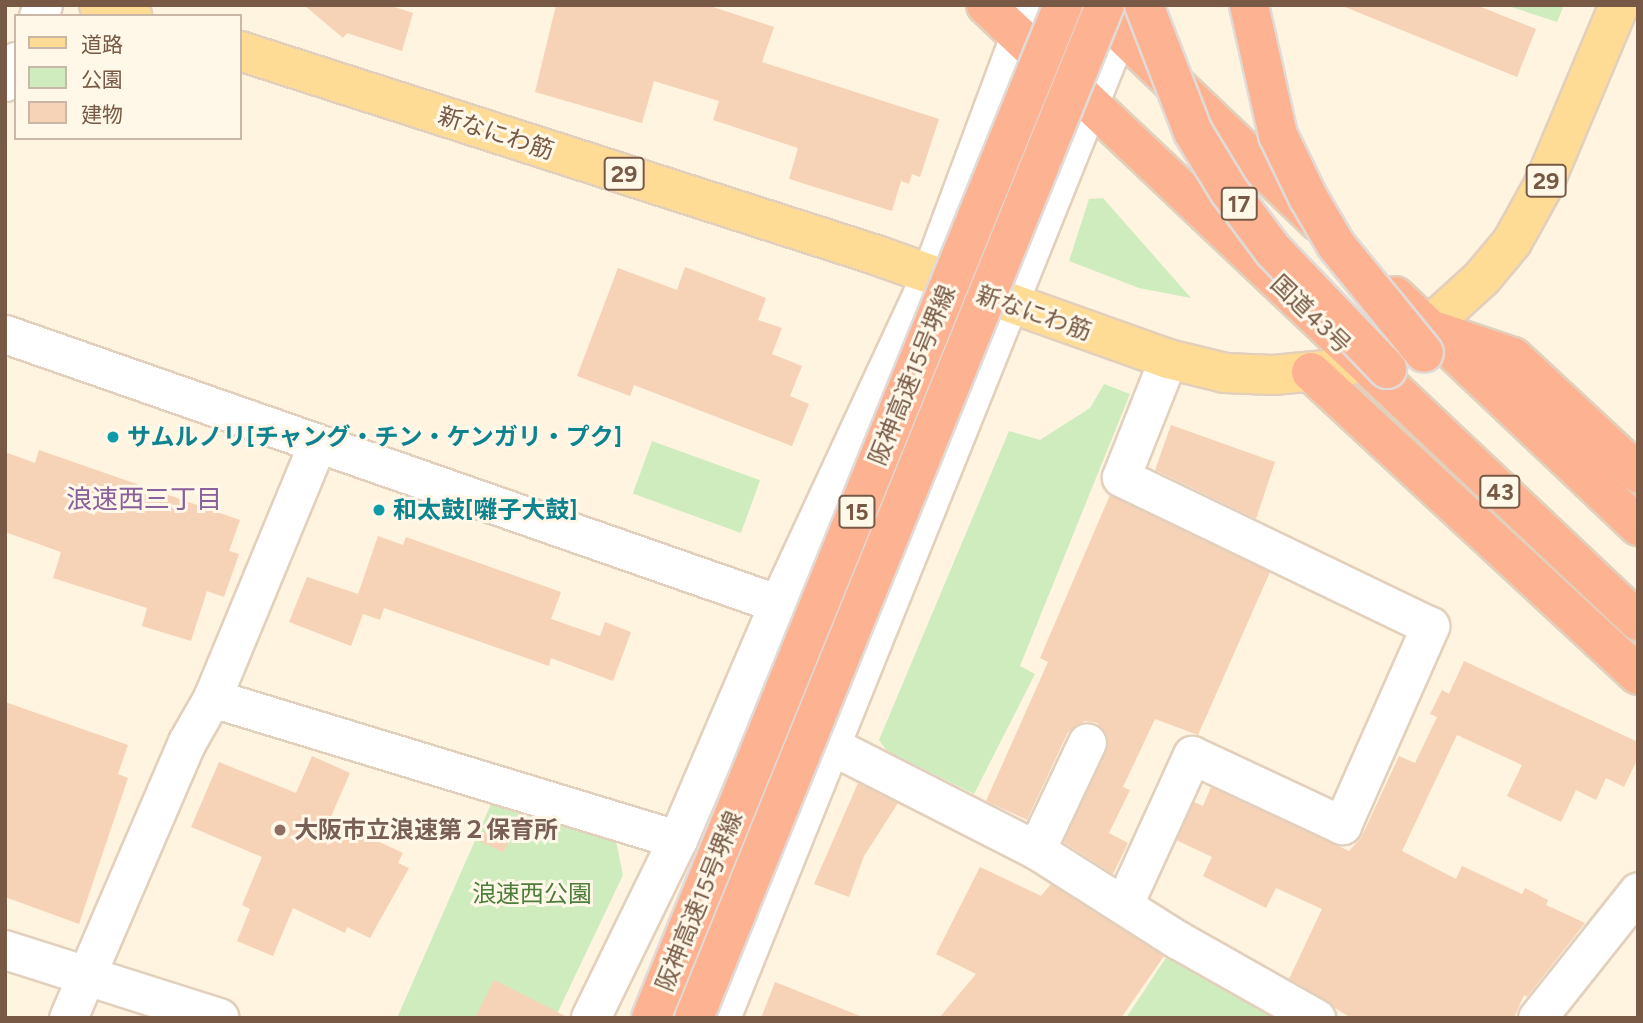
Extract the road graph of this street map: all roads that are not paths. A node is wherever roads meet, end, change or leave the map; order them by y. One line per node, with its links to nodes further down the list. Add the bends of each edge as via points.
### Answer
1 (99, 5): 8 (main road)
2 (986, 5): 10 (highway, 国道43号 / 43)
3 (1063, 5): 42 (highway, 阪神高速15号堺線 / 15, bridge)
4 (1076, 5): 9 (highway)
5 (1164, 5): 9 (highway, 阪神高速15号堺線)
6 (1248, 5): 25 (highway, bridge, via 1278,135 1336,245 1424,353)
7 (1619, 5): 17 (main road, 新なにわ筋 / 29, via 1527,217 1490,269)
8 (126, 14)
9 (1123, 17): 14 (street); 17 (highway); 26 (highway, 17, bridge, via 1273,250 1387,369); 43 (highway, 阪神高速15号堺線 / 15, bridge)
10 (1027, 22): 14 (highway, 国道43号 / 43); 15 (street)
11 (242, 52): 15 (main road, 新なにわ筋 / 29)
12 (14, 65): 13 (street)
13 (5, 82)
14 (1089, 102): 16 (street); 20 (highway, 国道43号 / 43)
15 (931, 276): 16 (main road, 新なにわ筋 / 29); 27 (street)
16 (1006, 305): 19 (main road, 新なにわ筋 / 29); 32 (street)
17 (1427, 328): 20 (main road, 新なにわ筋 / 29); 23 (highway, via 1513,357); 24 (highway)
18 (5, 334): 22 (street)
19 (1168, 359): 21 (main road, 新なにわ筋 / 29, via 1225,373); 36 (street, via 1121,477 1430,626 1342,825 1192,755)
20 (1362, 363): 21 (main road, 新なにわ筋 / 29); 28 (highway, 国道43号 / 43)
21 (1311, 372): 29 (highway)
22 (317, 445): 27 (street); 30 (street)
23 (1638, 473)
24 (1638, 526)
25 (1638, 554)
26 (1638, 601)
27 (779, 604): 33 (street)
28 (1638, 621)
29 (1638, 675)
30 (212, 698): 33 (street); 38 (street, via 187,742)
31 (1087, 742): 34 (street)
32 (830, 745): 34 (street); 44 (street)
33 (678, 839): 41 (street)
34 (1036, 850): 36 (street)
35 (1638, 891): 46 (street)
36 (1124, 904): 45 (street)
37 (5, 950): 38 (street)
38 (90, 977): 39 (street); 40 (street)
39 (68, 1018)
40 (220, 1018)
41 (591, 1018)
42 (651, 1018)
43 (694, 1018)
44 (721, 1018)
45 (1316, 1018)
46 (1537, 1018)

